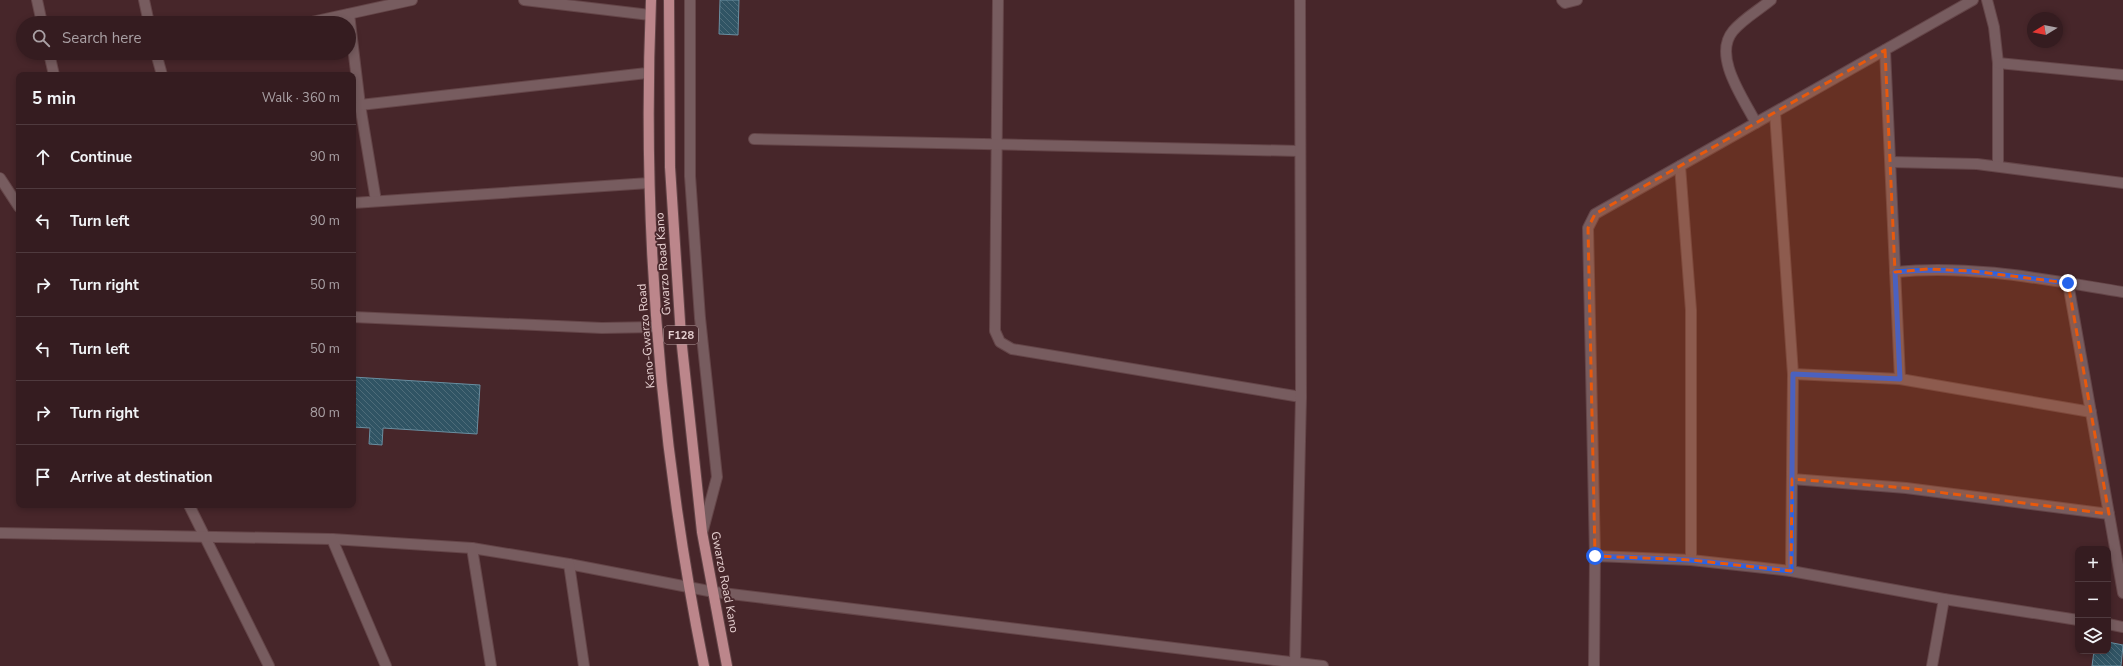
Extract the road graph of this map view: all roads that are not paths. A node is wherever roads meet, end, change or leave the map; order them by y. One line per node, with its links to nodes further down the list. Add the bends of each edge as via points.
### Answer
1 (37, 0): 17 (street)
2 (144, 0): 18 (street)
3 (412, 0): 15 (street)
4 (524, 0): 16 (street)
5 (651, 0): 16 (main road, Kano-Gwarzo Road / F128)
6 (669, 0): 56 (main road, Gwarzo Road Kano / F128, via 670,167 675,254)
7 (690, 0): 56 (street, via 690,176 700,318 717,477)
8 (998, 0): 33 (street)
9 (1300, 0): 34 (street)
10 (1562, 0): 11 (street, via 1565,3)
11 (1577, 0)
12 (1771, 0): 31 (street, via 1733,31 1726,42 1727,65)
13 (1973, 0): 20 (street)
14 (1987, 0): 24 (street, via 1994,27)
15 (349, 14): 19 (street)
16 (650, 15): 27 (main road, Kano-Gwarzo Road / F128)
17 (40, 16)
18 (147, 16)
19 (340, 16)
20 (1885, 50): 30 (street); 35 (street)
21 (51, 60): 25 (street)
22 (159, 60): 26 (street)
23 (355, 60): 29 (street)
24 (1998, 63): 28 (street); 37 (street)
25 (53, 72)
26 (161, 72)
27 (647, 73): 29 (street); 39 (main road, Kano-Gwarzo Road / F128)
28 (2123, 75)
29 (360, 105): 41 (street)
30 (1775, 113): 31 (street); 49 (street)
31 (1756, 123): 36 (street)
32 (754, 139): 33 (street)
33 (997, 146): 34 (street); 51 (street, via 995,331 1000,342 1012,349)
34 (1300, 152): 51 (street)
35 (1890, 162): 37 (street); 44 (street)
36 (1680, 166): 61 (street, via 1595,214 1588,228); 62 (street, via 1691,310)
37 (1998, 166): 40 (street)
38 (0, 178): 42 (street)
39 (649, 183): 41 (street); 48 (main road, Kano-Gwarzo Road / F128)
40 (2123, 183)
41 (376, 201): 43 (street)
42 (16, 202)
43 (356, 203)
44 (1895, 272): 45 (street, via 1928,269 1972,271); 50 (street)
45 (2068, 283): 46 (street); 52 (street)
46 (2123, 292)
47 (356, 317): 48 (street, via 602,328)
48 (656, 327): 65 (main road, Kano-Gwarzo Road / F128)
49 (1793, 374): 50 (street); 53 (street)
50 (1900, 379): 52 (street)
51 (1301, 397): 72 (street)
52 (2091, 412): 55 (street)
53 (1792, 479): 55 (street, via 1906,488); 64 (street)
54 (191, 508): 58 (street)
55 (2109, 514): 67 (street)
56 (702, 532): 66 (main road, Gwarzo Road Kano / F128)
57 (0, 533): 58 (street)
58 (206, 538): 59 (street); 73 (street)
59 (332, 539): 60 (street); 74 (street)
60 (472, 548): 63 (street); 75 (street)
61 (1595, 556): 62 (street); 80 (street)
62 (1691, 560): 64 (street)
63 (569, 564): 65 (street); 76 (street)
64 (1791, 571): 68 (street)
65 (688, 586): 66 (street); 77 (main road, Kano-Gwarzo Road / F128)
66 (714, 592): 72 (street); 78 (main road, Gwarzo Road Kano / F128)
67 (2123, 593)
68 (1944, 599): 69 (street); 81 (street)
69 (2075, 620)
70 (2111, 625): 71 (street)
71 (2123, 627)
72 (1296, 663): 79 (street)
73 (269, 666)
74 (386, 666)
75 (491, 666)
76 (584, 666)
77 (704, 666)
78 (729, 666)
79 (1323, 666)
80 (1594, 666)
81 (1932, 666)

